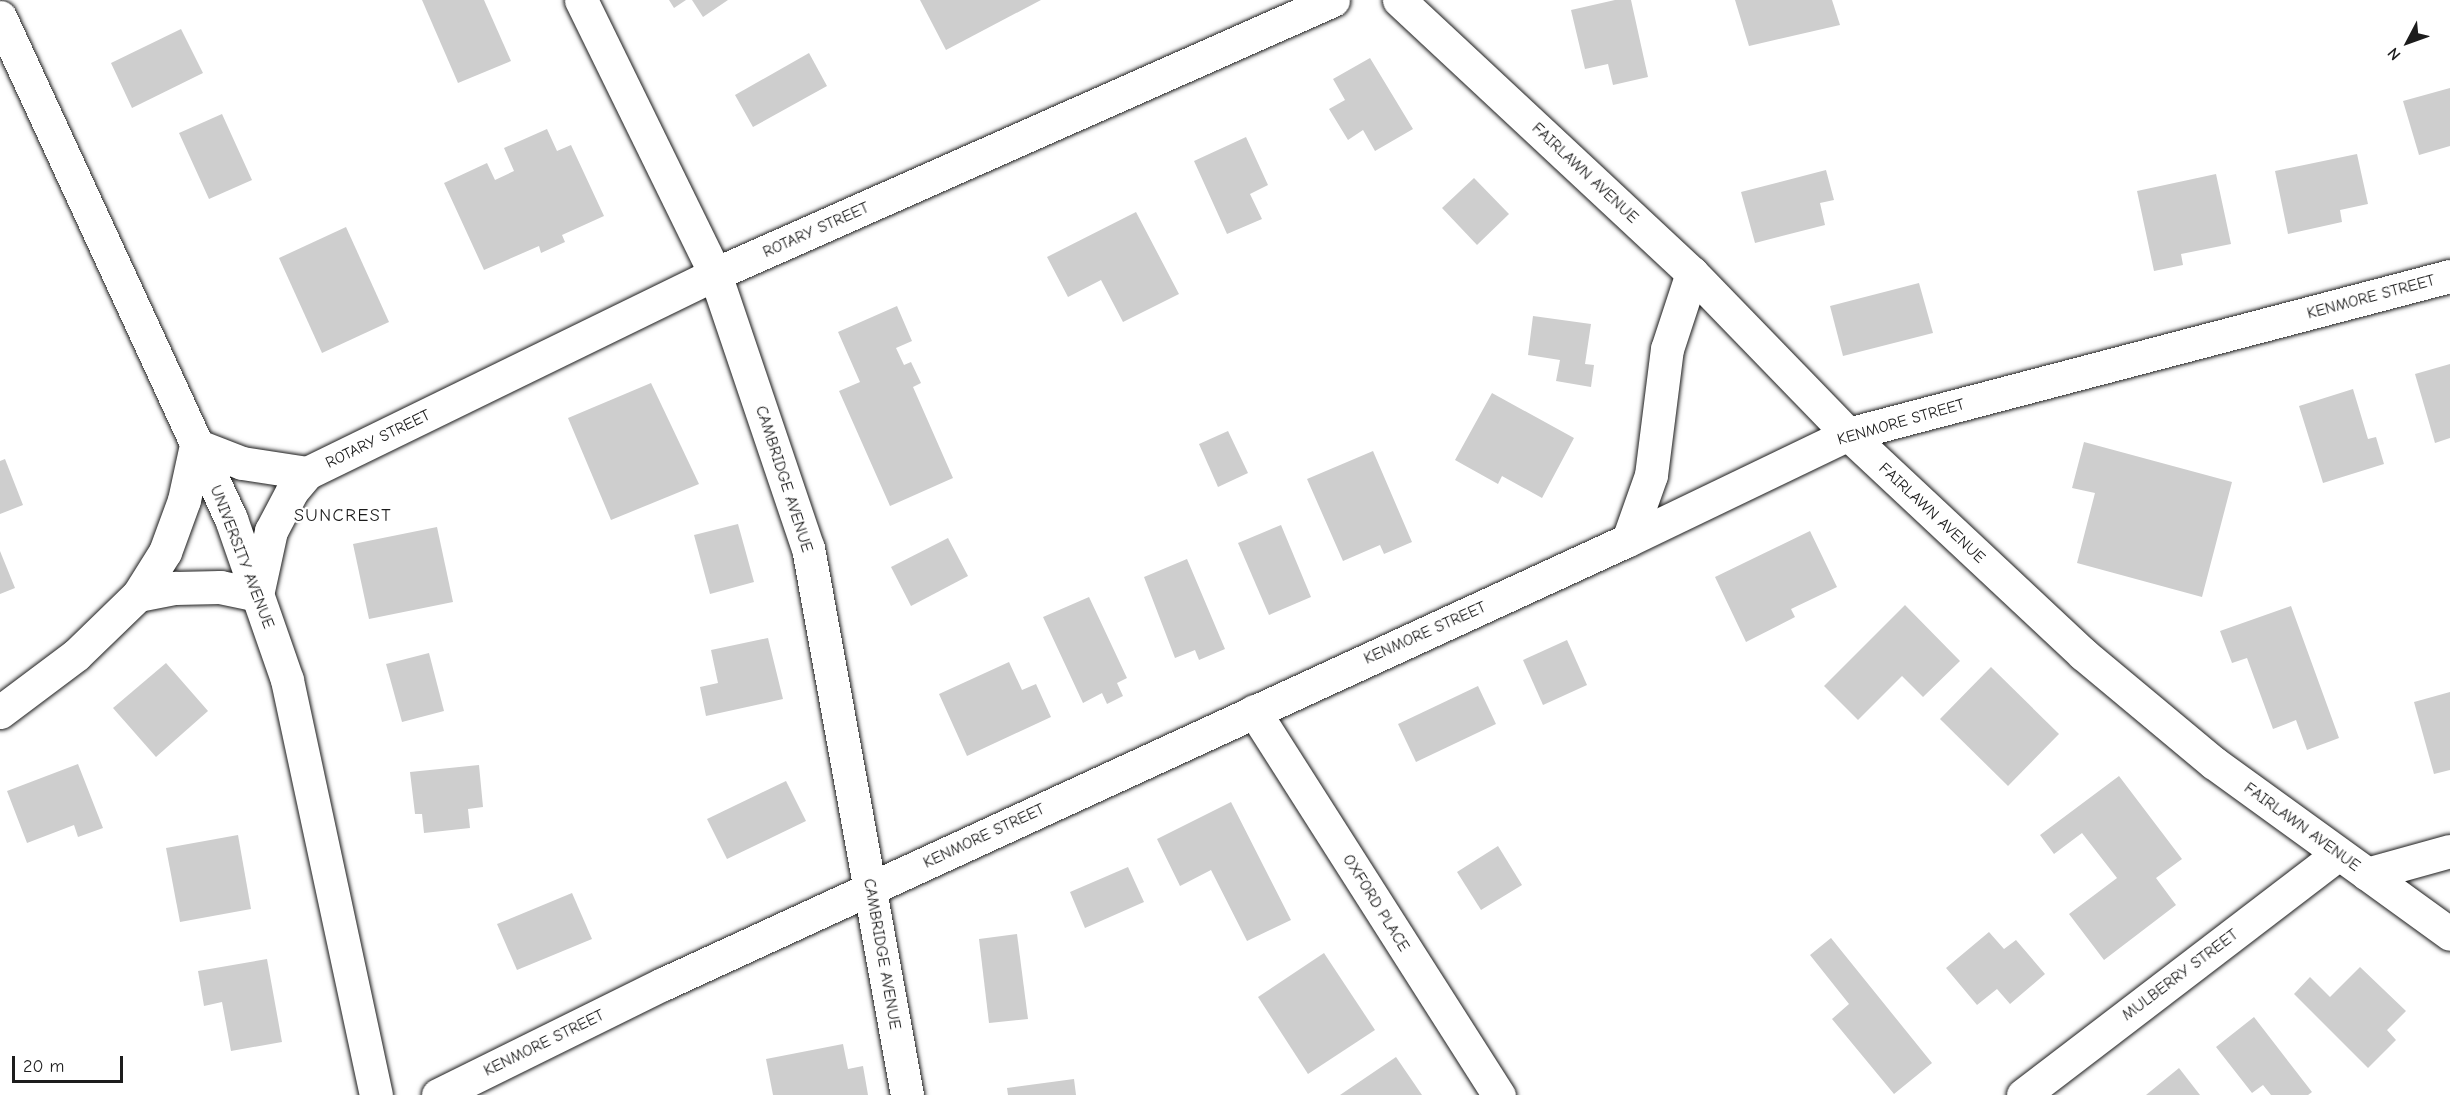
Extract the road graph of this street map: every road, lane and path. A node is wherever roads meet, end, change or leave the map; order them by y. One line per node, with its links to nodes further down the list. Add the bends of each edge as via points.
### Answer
1 (581, 0): 6 (street, CAMBRIDGE AVENUE)
2 (1333, 0): 6 (street, ROTARY STREET)
3 (1399, 0): 5 (street, FAIRLAWN AVENUE)
4 (0, 17): 9 (street, UNIVERSITY AVENUE)
5 (1692, 273): 8 (street, FAIRLAWN AVENUE); 11 (street, via 1667,349 1651,475)
6 (715, 274): 10 (street, ROTARY STREET); 19 (street, CAMBRIDGE AVENUE, via 808,548)
7 (2450, 276): 8 (street, KENMORE STREET)
8 (1848, 434): 11 (street, KENMORE STREET); 17 (street, FAIRLAWN AVENUE, via 2083,654 2214,763)
9 (196, 445): 10 (street, ROTARY STREET, via 242,463); 12 (street, via 184,500 165,552); 13 (street, UNIVERSITY AVENUE, via 231,519)
10 (307, 473): 13 (street, ROTARY STREET, via 292,491 271,531)
11 (1628, 540): 14 (street, KENMORE STREET)
12 (138, 595): 13 (street, via 175,588 220,587); 15 (street, via 76,655)
13 (257, 595): 21 (street, UNIVERSITY AVENUE, via 287,680 332,872)
14 (1254, 711): 19 (street, KENMORE STREET); 24 (street, OXFORD PLACE)
15 (0, 712)
16 (2450, 851): 18 (street)
17 (2337, 855): 18 (street, FAIRLAWN AVENUE); 25 (street, MULBERRY STREET)
18 (2367, 874): 20 (street, FAIRLAWN AVENUE)
19 (870, 889): 22 (street, KENMORE STREET, via 663,984); 23 (street, CAMBRIDGE AVENUE)
20 (2450, 934)
21 (376, 1095)
22 (438, 1095)
23 (907, 1095)
24 (1499, 1095)
25 (2023, 1095)

